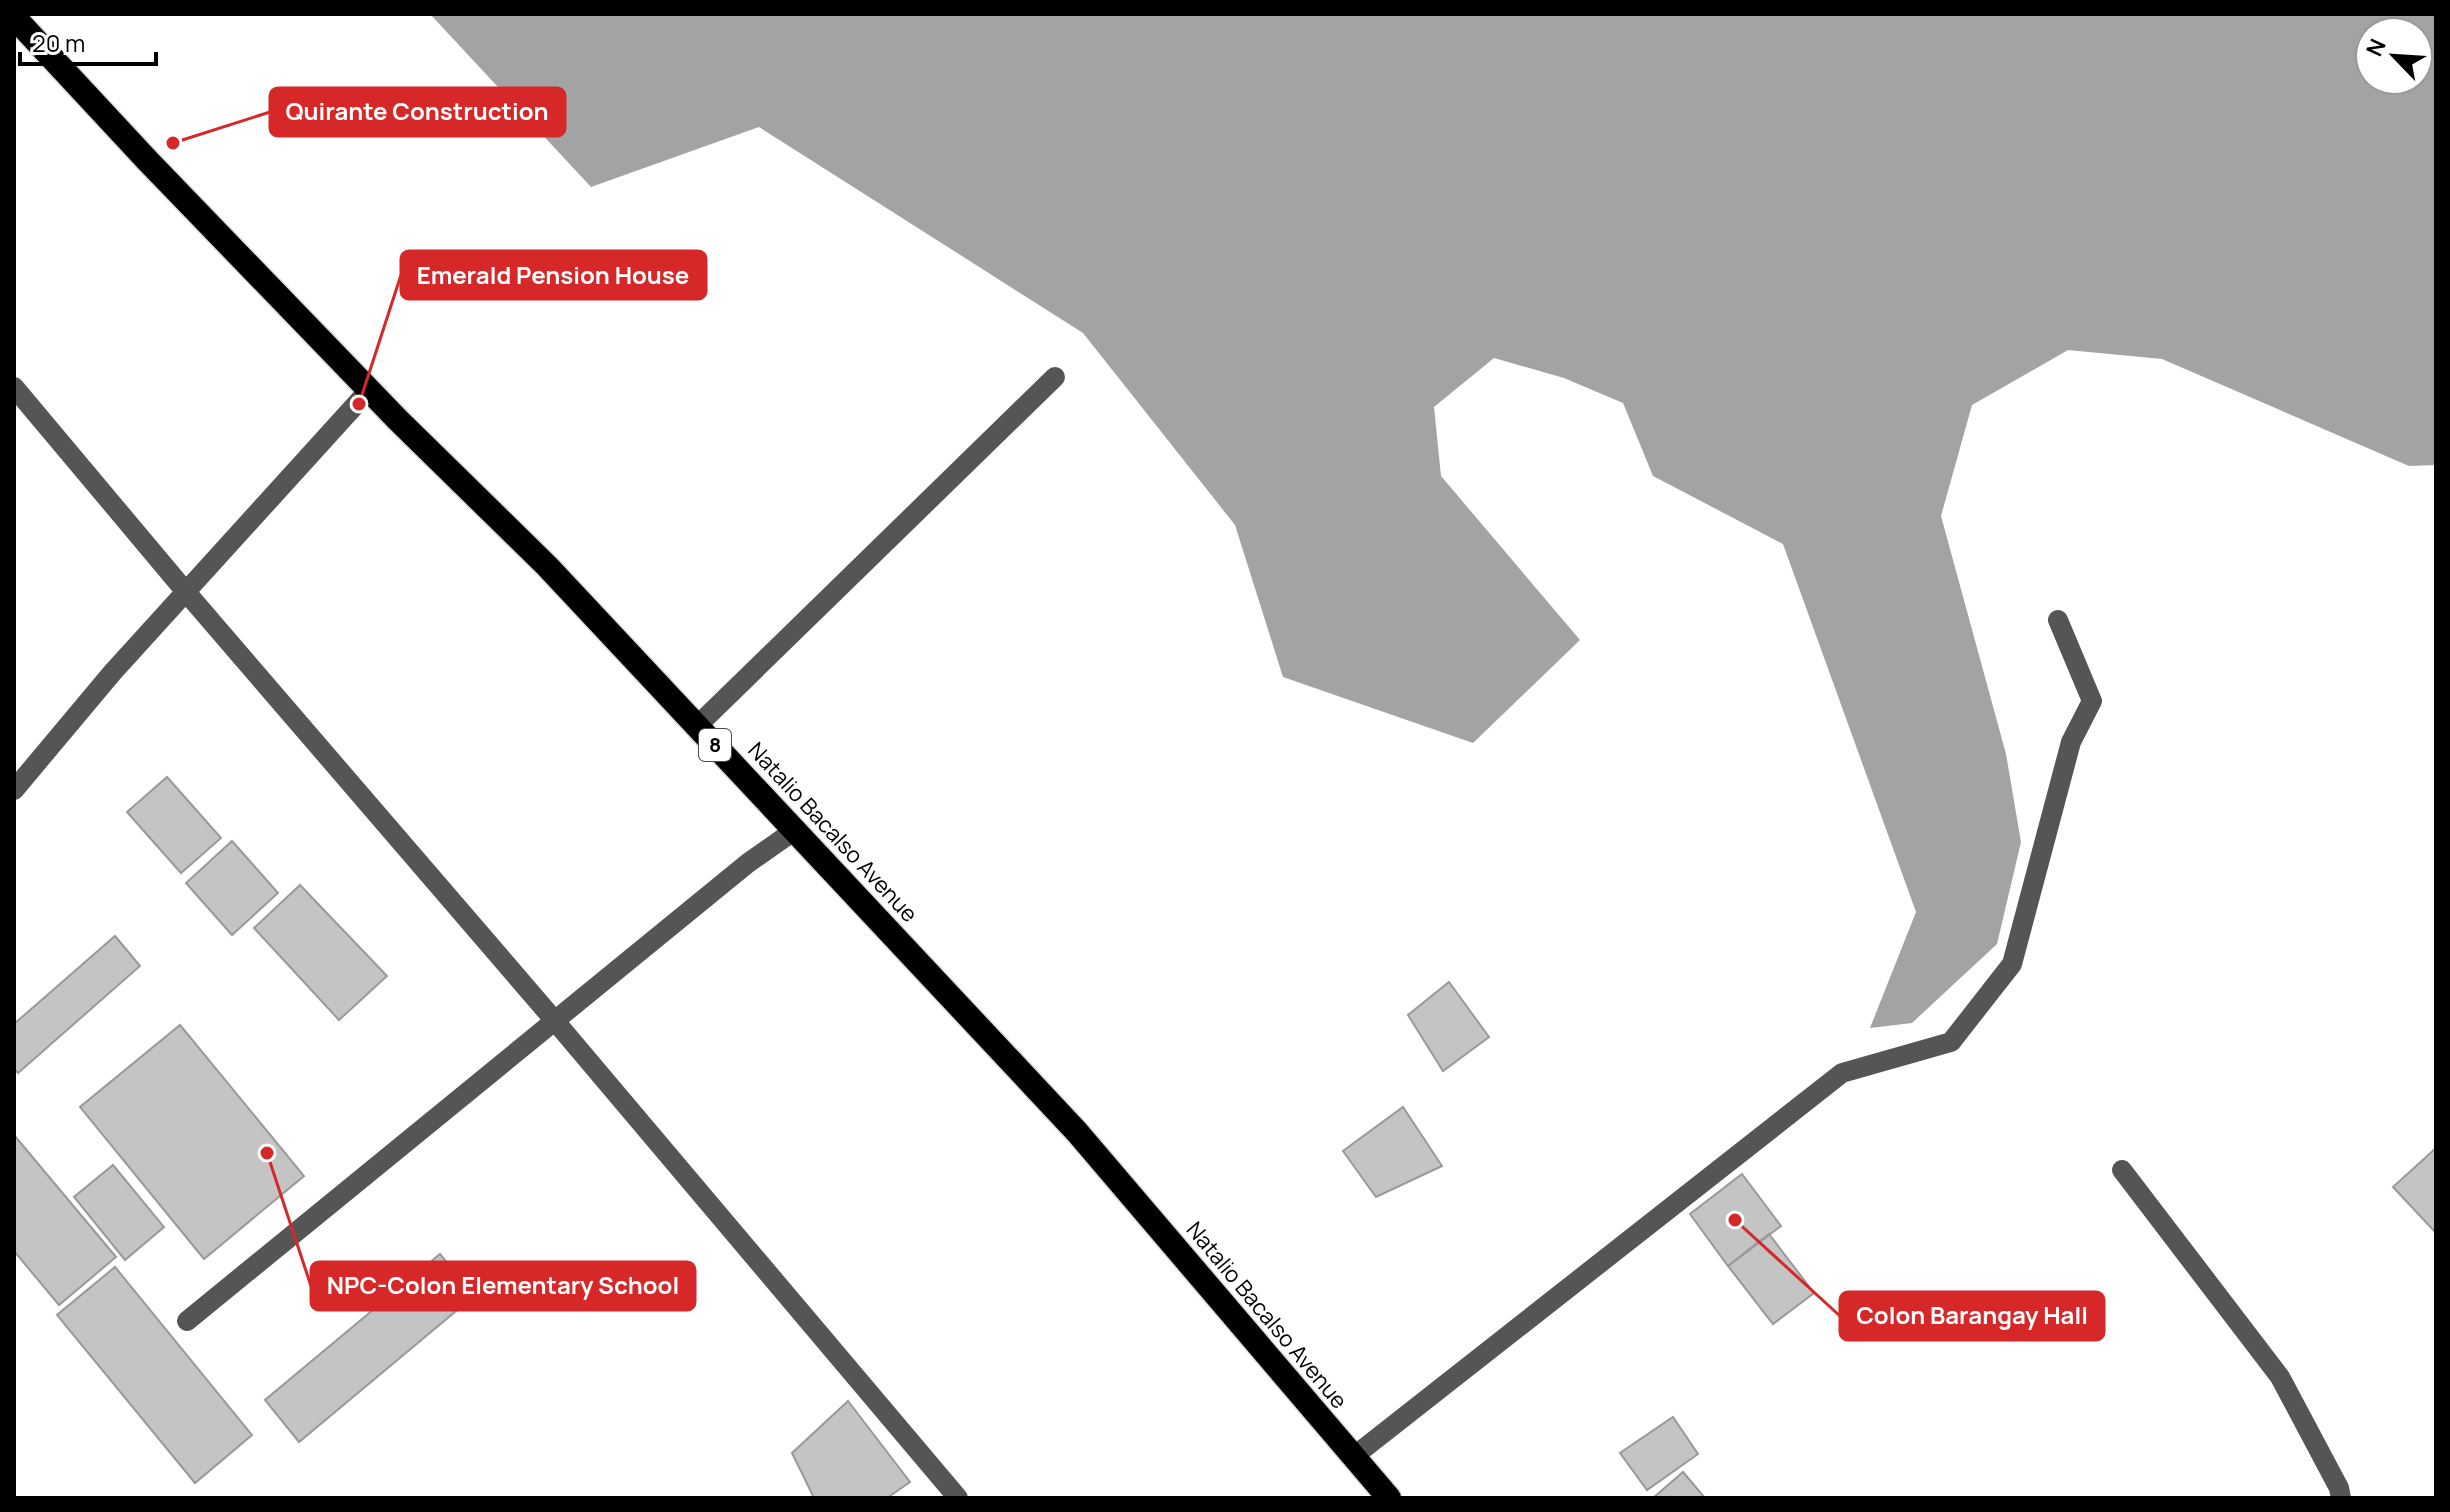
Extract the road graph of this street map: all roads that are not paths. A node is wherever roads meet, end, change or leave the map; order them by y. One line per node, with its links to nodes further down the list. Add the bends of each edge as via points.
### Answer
1 (14, 17): 4 (highway, Natalio Bacalso Avenue / 8)
2 (1055, 377): 7 (street)
3 (14, 387): 5 (street)
4 (369, 390): 5 (street); 7 (highway, Natalio Bacalso Avenue / 8, via 547,566)
5 (186, 592): 8 (street); 10 (street)
6 (2058, 620): 13 (street, via 2092,701 2071,742 2012,964 1951,1042 1842,1073)
7 (697, 726): 9 (highway, Natalio Bacalso Avenue / 8)
8 (14, 790)
9 (795, 830): 10 (street); 13 (highway, Natalio Bacalso Avenue / 8, via 1077,1132)
10 (555, 1021): 12 (street); 14 (street)
11 (2122, 1170): 16 (street, via 2280,1377)
12 (187, 1321)
13 (1353, 1457): 15 (highway, Natalio Bacalso Avenue / 8)
14 (958, 1498)
15 (1389, 1498)
16 (2341, 1498)

